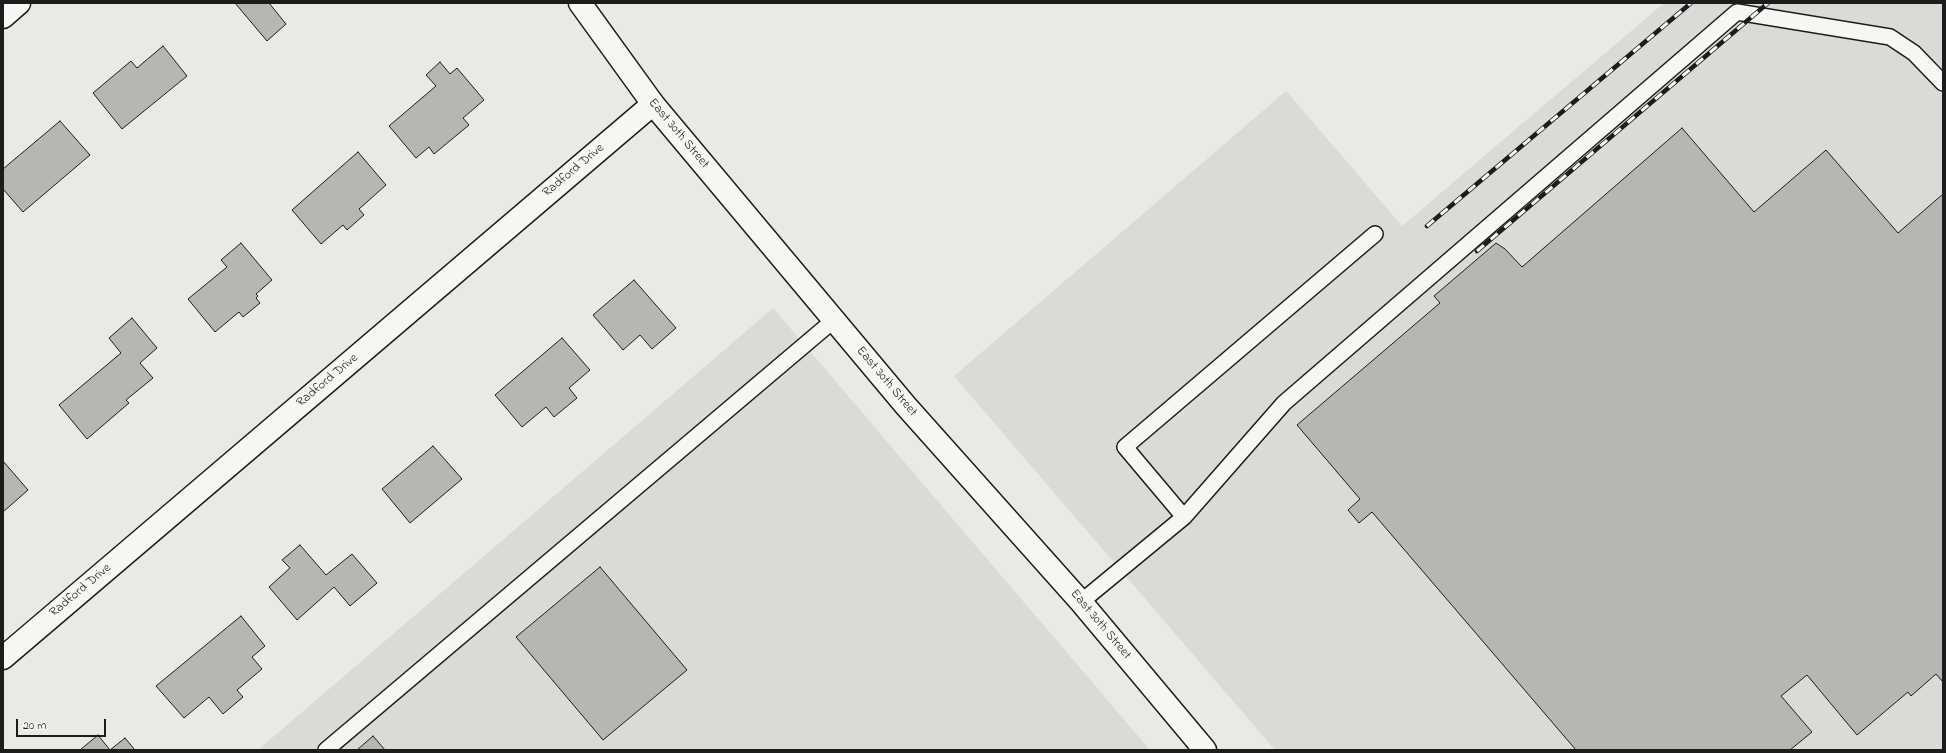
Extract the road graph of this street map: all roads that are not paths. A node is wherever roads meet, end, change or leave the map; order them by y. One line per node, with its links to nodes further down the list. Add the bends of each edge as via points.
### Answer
1 (19, 3): 3 (main road)
2 (580, 3): 5 (main road, East 30th Street)
3 (3, 17)
4 (1943, 83): 8 (lane, via 1914,53 1890,37 1737,12 1284,403)
5 (653, 104): 7 (main road, East 30th Street); 10 (main road, Radford Drive)
6 (1375, 234): 8 (lane, via 1125,447)
7 (834, 320): 9 (main road, East 30th Street, via 906,406); 11 (lane)
8 (1184, 516): 9 (lane)
9 (1081, 602): 12 (main road, East 30th Street)
10 (3, 658)
11 (326, 750)
12 (1205, 750)

